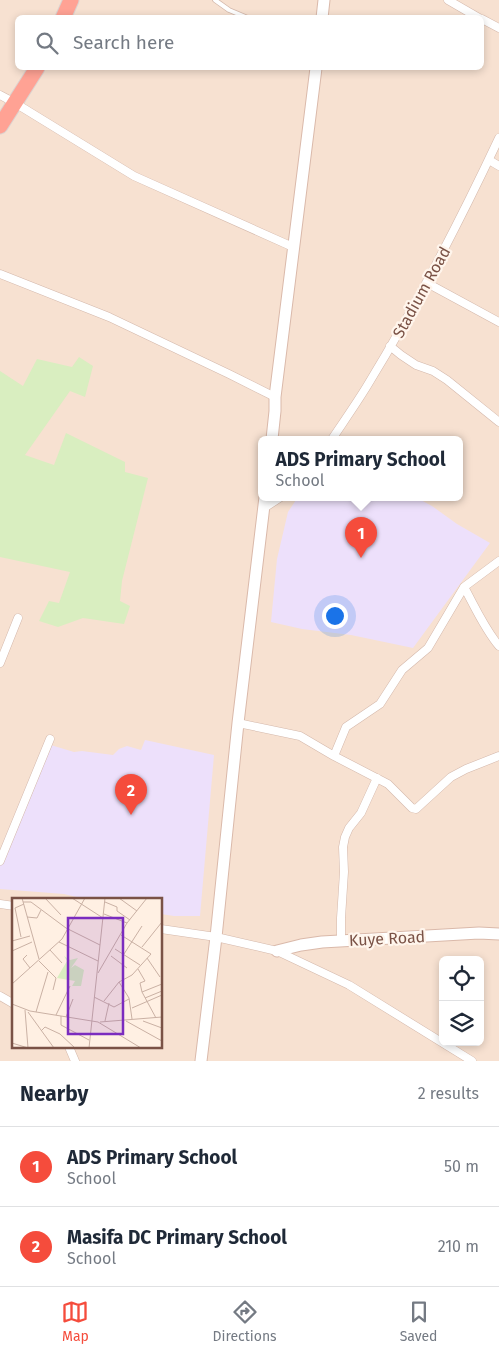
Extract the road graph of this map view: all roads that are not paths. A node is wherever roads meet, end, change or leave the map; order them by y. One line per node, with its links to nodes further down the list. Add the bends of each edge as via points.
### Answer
1 (72, 0): 5 (highway)
2 (216, 0): 6 (lane)
3 (324, 0): 7 (main road)
4 (448, 0): 8 (street)
5 (64, 15)
6 (241, 15)
7 (322, 15)
8 (475, 15)
9 (484, 20): 10 (street)
10 (499, 28)
11 (36, 70): 14 (highway)
12 (316, 70): 19 (main road)
13 (0, 96): 14 (street)
14 (15, 103): 15 (highway); 19 (street, via 134,176)
15 (0, 126)
16 (499, 138): 17 (street, Stadium Road)
17 (489, 160): 18 (street); 21 (street, Stadium Road)
18 (499, 166)
19 (293, 247): 24 (main road)
20 (0, 274): 24 (street, via 109,317)
21 (427, 283): 22 (street); 23 (street, Stadium Road)
22 (499, 322)
23 (390, 346): 25 (street, via 400,355 447,380); 27 (street, Stadium Road)
24 (275, 398): 26 (main road)
25 (499, 422)
26 (272, 436)
27 (334, 436)
28 (264, 502): 34 (main road)
29 (499, 561): 30 (street)
30 (464, 587): 32 (street); 36 (street, via 428,648 402,670 380,704 346,728)
31 (18, 618): 33 (street)
32 (499, 646)
33 (0, 663)
34 (238, 723): 36 (street, via 300,736); 42 (main road)
35 (50, 739): 39 (street)
36 (334, 756): 38 (street)
37 (499, 756): 38 (street, via 451,777 416,809)
38 (377, 778): 43 (street, via 345,837)
39 (0, 860)
40 (162, 929): 42 (street)
41 (499, 934): 43 (main road, Kuye Road)
42 (216, 938): 44 (street); 49 (main road)
43 (341, 941): 44 (main road, Kuye Road)
44 (277, 951): 50 (street, via 349,985)
45 (0, 996): 46 (street)
46 (12, 1003)
47 (69, 1048): 48 (street)
48 (75, 1061)
49 (201, 1061)
50 (472, 1061)

